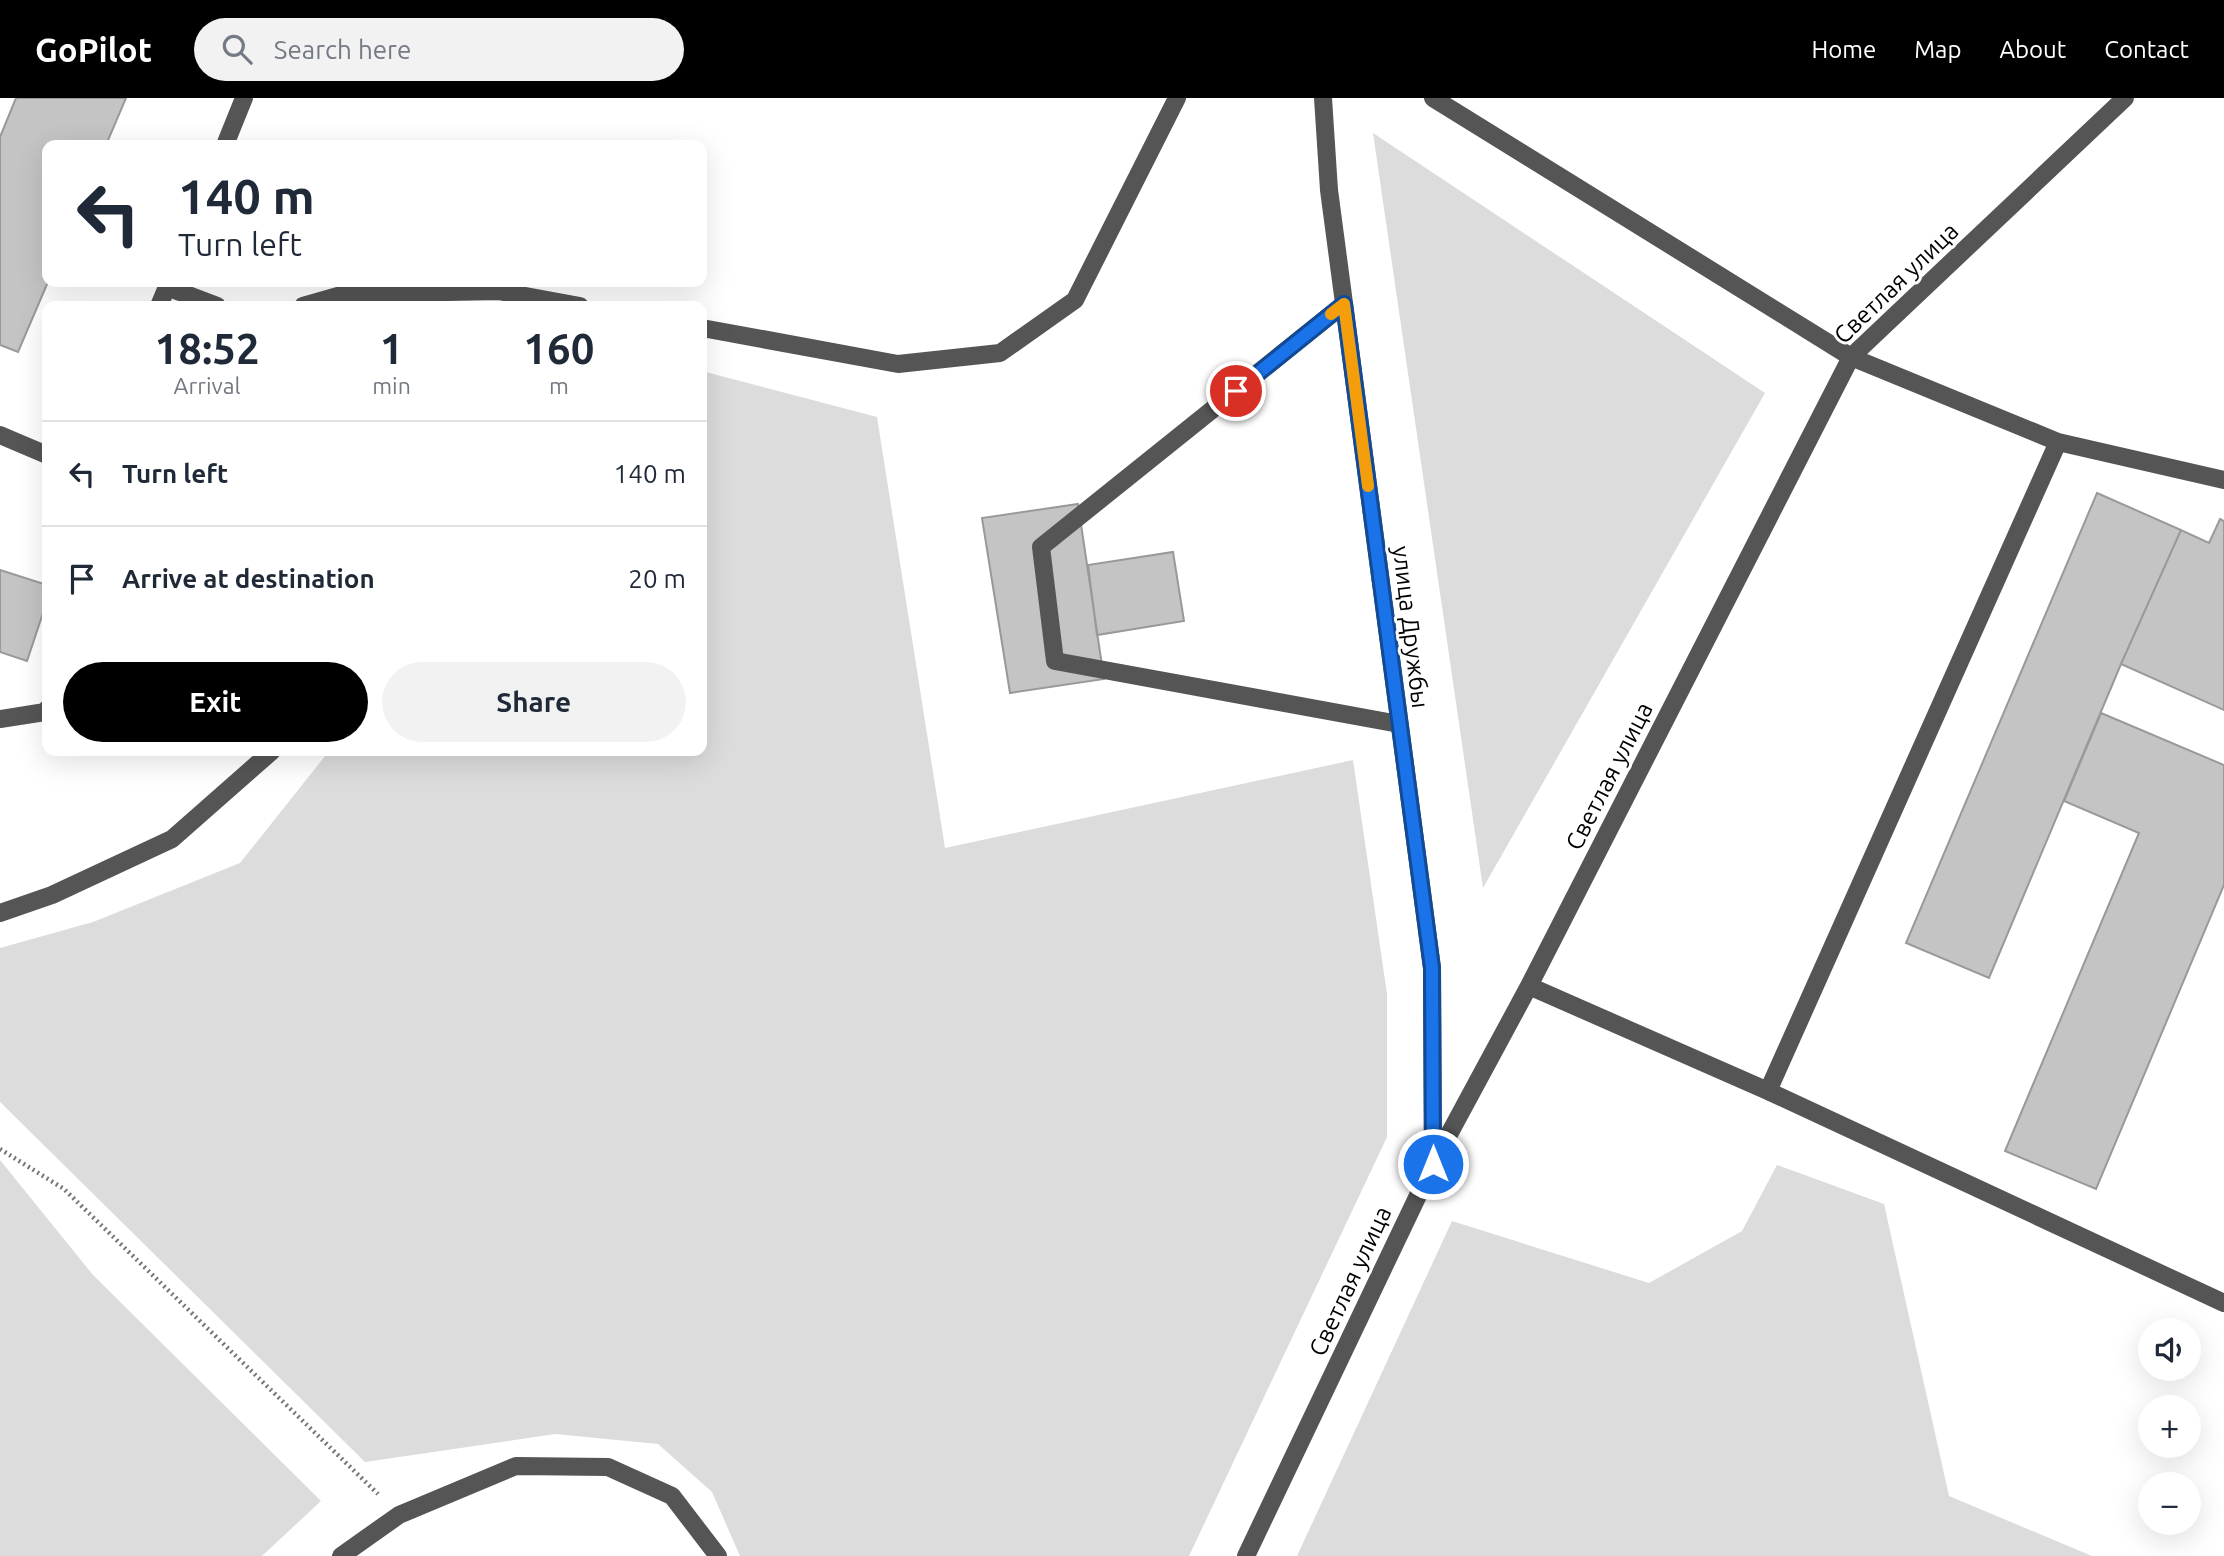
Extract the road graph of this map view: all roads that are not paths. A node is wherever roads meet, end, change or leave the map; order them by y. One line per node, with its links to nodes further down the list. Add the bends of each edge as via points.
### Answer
1 (244, 98): 6 (street)
2 (1177, 98): 14 (street, via 1075,300 1000,353 898,364)
3 (1323, 98): 13 (street, улица Дружбы)
4 (1433, 98): 15 (street)
5 (2125, 98): 15 (street, Светлая улица)
6 (227, 140)
7 (175, 287): 9 (street)
8 (498, 291): 10 (street, via 345,294); 11 (street); 12 (street)
9 (206, 301)
10 (320, 301)
11 (480, 301)
12 (553, 301)
13 (1344, 304): 22 (street, улица Дружбы); 22 (street, via 1041,547 1055,661)
14 (707, 329)
15 (1851, 357): 17 (street); 25 (street, Светлая улица)
16 (0, 435): 18 (street)
17 (2058, 442): 19 (street); 26 (street)
18 (42, 453)
19 (2224, 481)
20 (42, 713): 21 (street)
21 (0, 719)
22 (1399, 723): 27 (street, улица Дружбы, via 1432,968)
23 (266, 756): 24 (street, via 172,839 52,895)
24 (0, 913)
25 (1528, 986): 26 (street); 27 (street, Светлая улица)
26 (1768, 1091): 28 (street)
27 (1433, 1164): 31 (street, Светлая улица)
28 (2224, 1303)
29 (341, 1556): 30 (street, via 399,1515 516,1466 608,1466 672,1496)
30 (718, 1556)
31 (1247, 1556)

